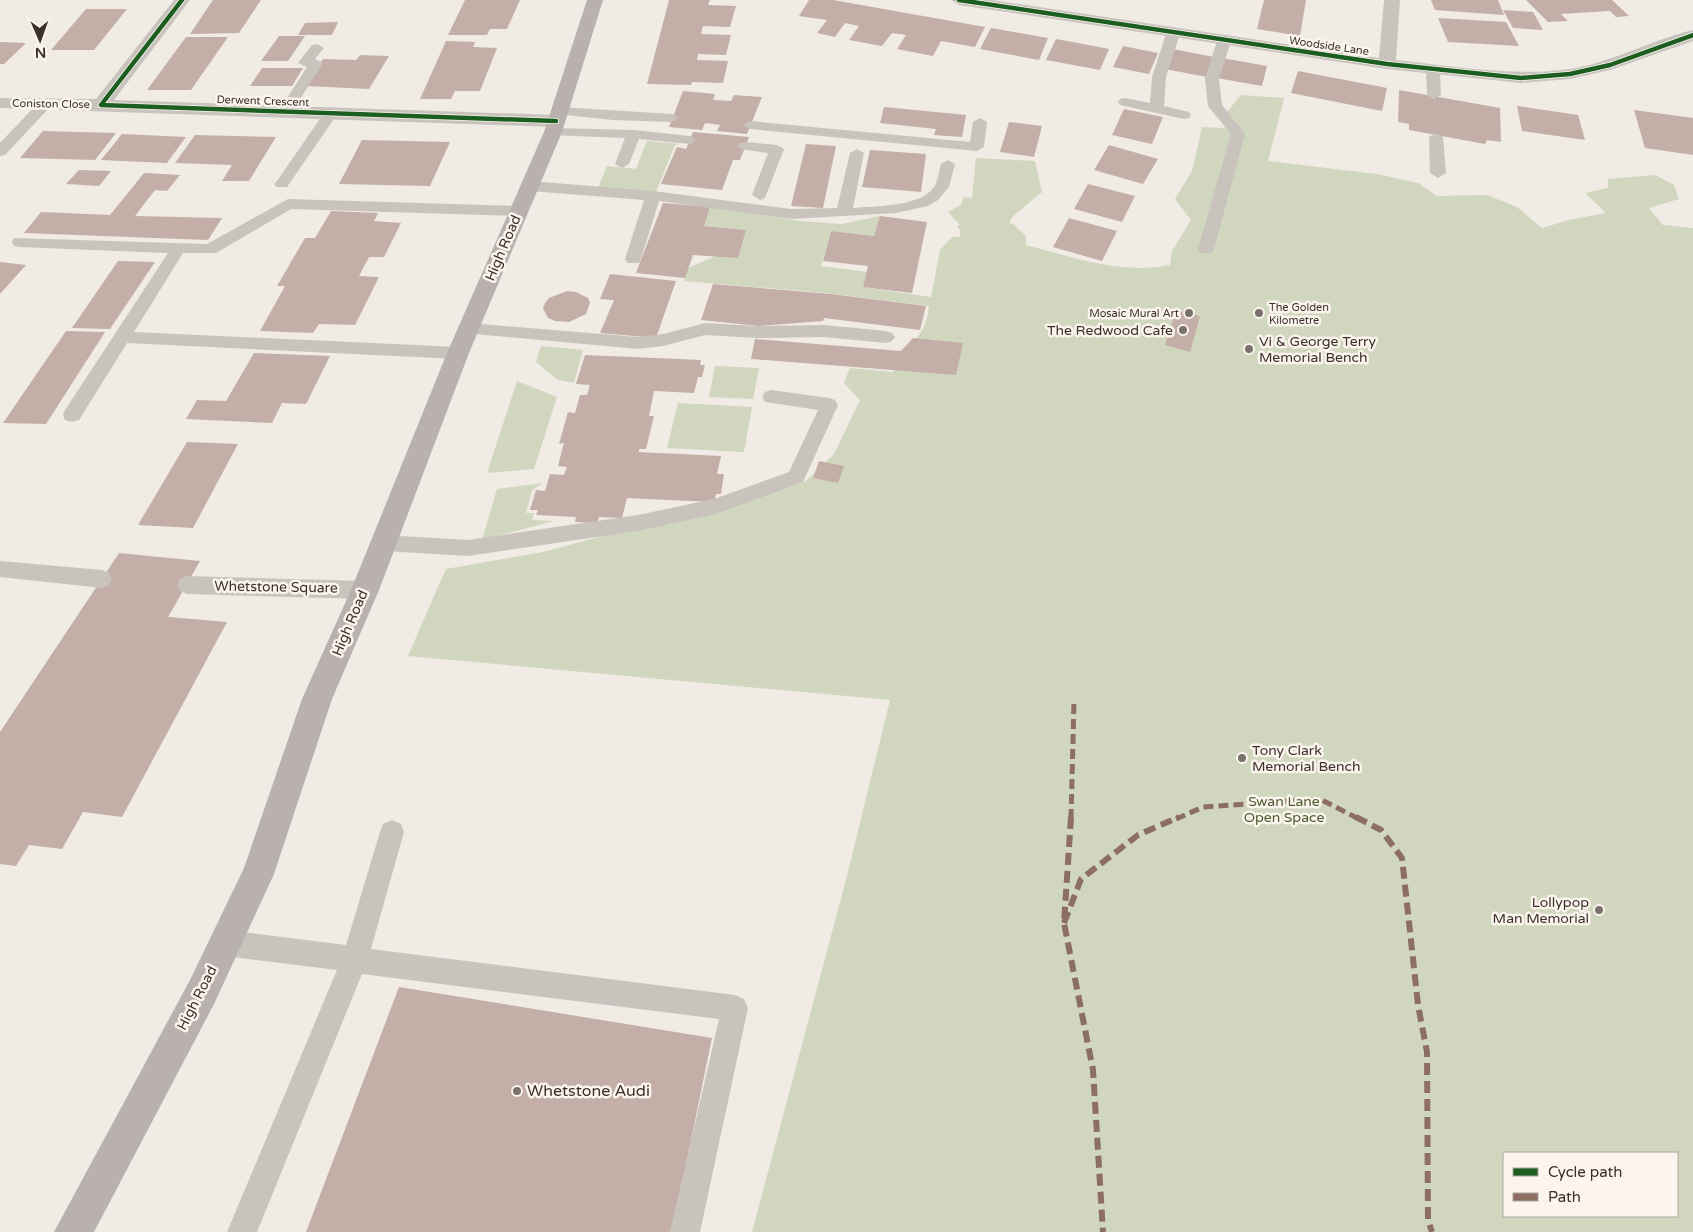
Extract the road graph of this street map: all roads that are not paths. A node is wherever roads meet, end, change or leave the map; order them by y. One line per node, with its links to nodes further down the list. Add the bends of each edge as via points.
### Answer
1 (182, 0): 15 (street)
2 (595, 0): 21 (main road, High Road)
3 (959, 0): 5 (street, Woodside Lane)
4 (1392, 0): 9 (street)
5 (1173, 34): 7 (street, Woodside Lane); 16 (lane, via 1159,77)
6 (1693, 35): 10 (street, Woodside Lane, via 1610,65 1570,74 1521,78)
7 (1224, 41): 9 (street, Woodside Lane); 41 (lane, via 1212,79 1215,106 1238,134)
8 (317, 48): 17 (lane, via 305,63 316,63)
9 (1387, 64): 10 (street, Woodside Lane)
10 (1433, 70): 11 (lane)
11 (1434, 95)
12 (1125, 102): 16 (lane)
13 (0, 103): 14 (street, Coniston Close)
14 (45, 104): 15 (street, Coniston Close); 28 (lane)
15 (101, 105): 17 (street, Derwent Crescent)
16 (1157, 109): 19 (lane)
17 (285, 112): 18 (street, Derwent Crescent)
18 (331, 113): 21 (street, Derwent Crescent); 33 (lane)
19 (1184, 114)
20 (672, 118): 21 (lane, via 612,116)
21 (557, 121): 24 (lane); 34 (main road, High Road)
22 (980, 122): 23 (lane, via 977,147)
23 (750, 125)
24 (634, 134): 26 (lane); 30 (lane)
25 (1436, 137): 32 (lane)
26 (690, 140)
27 (745, 146): 35 (lane, via 777,149)
28 (0, 152)
29 (857, 153): 38 (lane)
30 (622, 164)
31 (948, 164): 38 (lane, via 941,190 927,201)
32 (1438, 173)
33 (282, 184)
34 (530, 186): 36 (lane); 37 (main road, High Road)
35 (760, 195)
36 (653, 196): 38 (lane, via 791,214); 42 (lane)
37 (519, 211): 40 (lane, via 288,204 210,250); 45 (main road, High Road)
38 (844, 213)
39 (20, 242): 40 (lane)
40 (178, 249): 43 (lane)
41 (1206, 249)
42 (633, 259)
43 (122, 337): 45 (lane); 47 (lane)
44 (886, 337): 45 (lane, via 824,331 705,329 657,342 638,343)
45 (463, 341): 48 (main road, High Road)
46 (771, 398): 48 (lane, via 829,405 796,477 716,506 638,523 468,548)
47 (72, 415)
48 (384, 543): 52 (main road, High Road)
49 (0, 569): 50 (lane)
50 (102, 578)
51 (186, 585): 52 (lane, Whetstone Square, via 313,586)
52 (365, 590): 54 (main road, High Road, via 317,698 258,874)
53 (392, 832): 55 (lane)
54 (225, 943): 55 (lane); 56 (main road, High Road)
55 (355, 959): 57 (lane); 58 (lane, via 735,1008)
56 (73, 1232)
57 (242, 1232)
58 (685, 1232)

